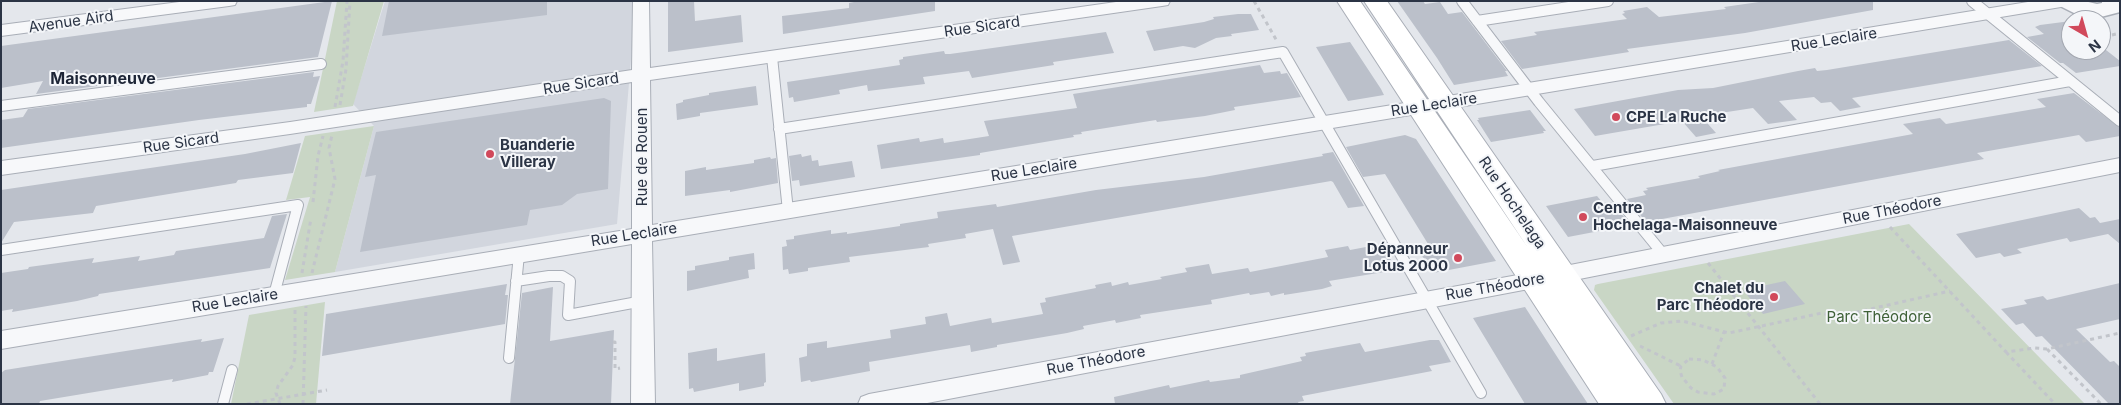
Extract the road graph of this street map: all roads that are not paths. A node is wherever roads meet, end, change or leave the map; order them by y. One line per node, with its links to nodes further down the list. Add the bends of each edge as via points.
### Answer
1 (229, 1): 13 (street, Avenue Aird)
2 (641, 1): 16 (street, Rue de Rouen)
3 (1162, 1): 14 (street, Rue Sicard)
4 (1348, 1): 19 (main road, Rue Hochelaga)
5 (1374, 1): 19 (main road, Rue Hochelaga)
6 (1462, 1): 12 (lane)
7 (1608, 1): 12 (lane)
8 (1972, 1): 11 (lane)
9 (2067, 1): 10 (street); 11 (street, Rue Leclaire)
10 (2088, 10)
11 (1989, 15): 17 (lane); 18 (street, Rue Leclaire)
12 (1477, 22): 18 (lane)
13 (1, 31)
14 (772, 56): 16 (street, Rue Sicard); 23 (lane)
15 (322, 64): 20 (lane)
16 (642, 75): 26 (street, Rue Sicard); 28 (street, Rue de Rouen)
17 (2070, 81): 21 (lane); 25 (lane)
18 (1529, 90): 19 (street, Rue Leclaire); 25 (lane)
19 (1432, 105): 22 (street, Rue Leclaire); 32 (main road, Rue Hochelaga)
20 (1, 106)
21 (2120, 121)
22 (1325, 123): 23 (lane, via 1283,52); 27 (street, Rue Leclaire); 35 (lane)
23 (779, 129): 27 (lane)
24 (2120, 165): 31 (street, Rue Théodore)
25 (1593, 166): 31 (lane)
26 (1, 168)
27 (788, 211): 28 (street, Rue Leclaire)
28 (642, 234): 30 (street, Rue Leclaire); 36 (street, Rue de Rouen)
29 (1, 250): 34 (lane, via 298,205)
30 (519, 254): 33 (lane); 34 (street, Rue Leclaire)
31 (1663, 254): 32 (street, Rue Théodore)
32 (1548, 277): 35 (street, Rue Théodore); 44 (main road, Rue Hochelaga); 45 (main road, Rue Hochelaga)
33 (516, 281): 36 (lane, via 562,276 570,282 568,315); 38 (lane)
34 (274, 295): 37 (street, Rue Leclaire)
35 (1427, 299): 40 (lane); 43 (street, Rue Théodore)
36 (642, 301): 42 (street, Rue de Rouen)
37 (1, 340)
38 (509, 358)
39 (232, 370): 41 (lane)
40 (1481, 393)
41 (222, 404)
42 (643, 404)
43 (869, 404)
44 (1617, 404)
45 (1650, 404)

